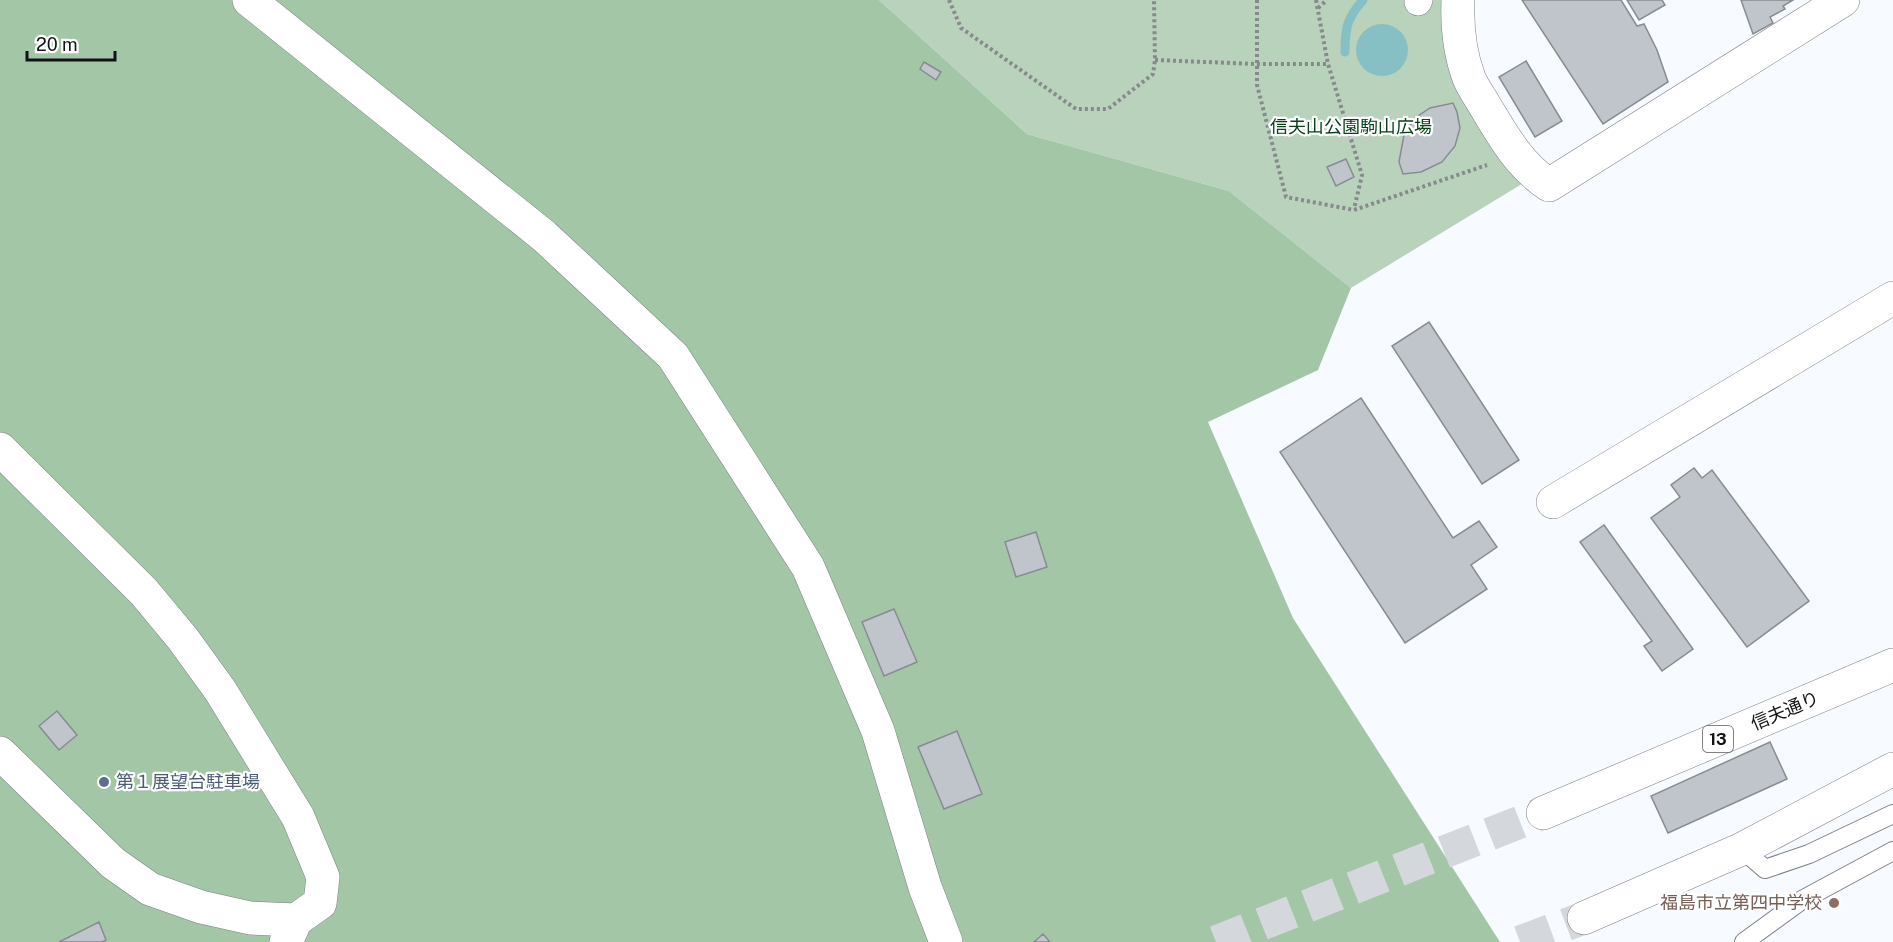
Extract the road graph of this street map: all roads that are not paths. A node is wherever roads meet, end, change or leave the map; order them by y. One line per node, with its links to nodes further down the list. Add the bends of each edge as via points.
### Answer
1 (249, 0): 16 (main road, via 544,236 673,356 808,567 878,731 925,887)
2 (1458, 0): 3 (main road, via 1469,78 1510,148 1535,176 1549,185)
3 (1843, 0)
4 (1893, 298): 6 (main road)
5 (0, 449): 15 (main road, via 144,592 183,639 242,724 298,817 323,877 320,903)
6 (1553, 502)
7 (1893, 665): 10 (main road, 信夫通り / 13)
8 (0, 753): 15 (main road, via 113,863 150,890)
9 (1893, 769): 12 (main road)
10 (1544, 813)
11 (1893, 814): 12 (lane, via 1809,854 1765,869)
12 (1742, 849): 14 (main road)
13 (1893, 851): 17 (lane, via 1802,900)
14 (1584, 918)
15 (291, 931)
16 (946, 942)
17 (1744, 942)

